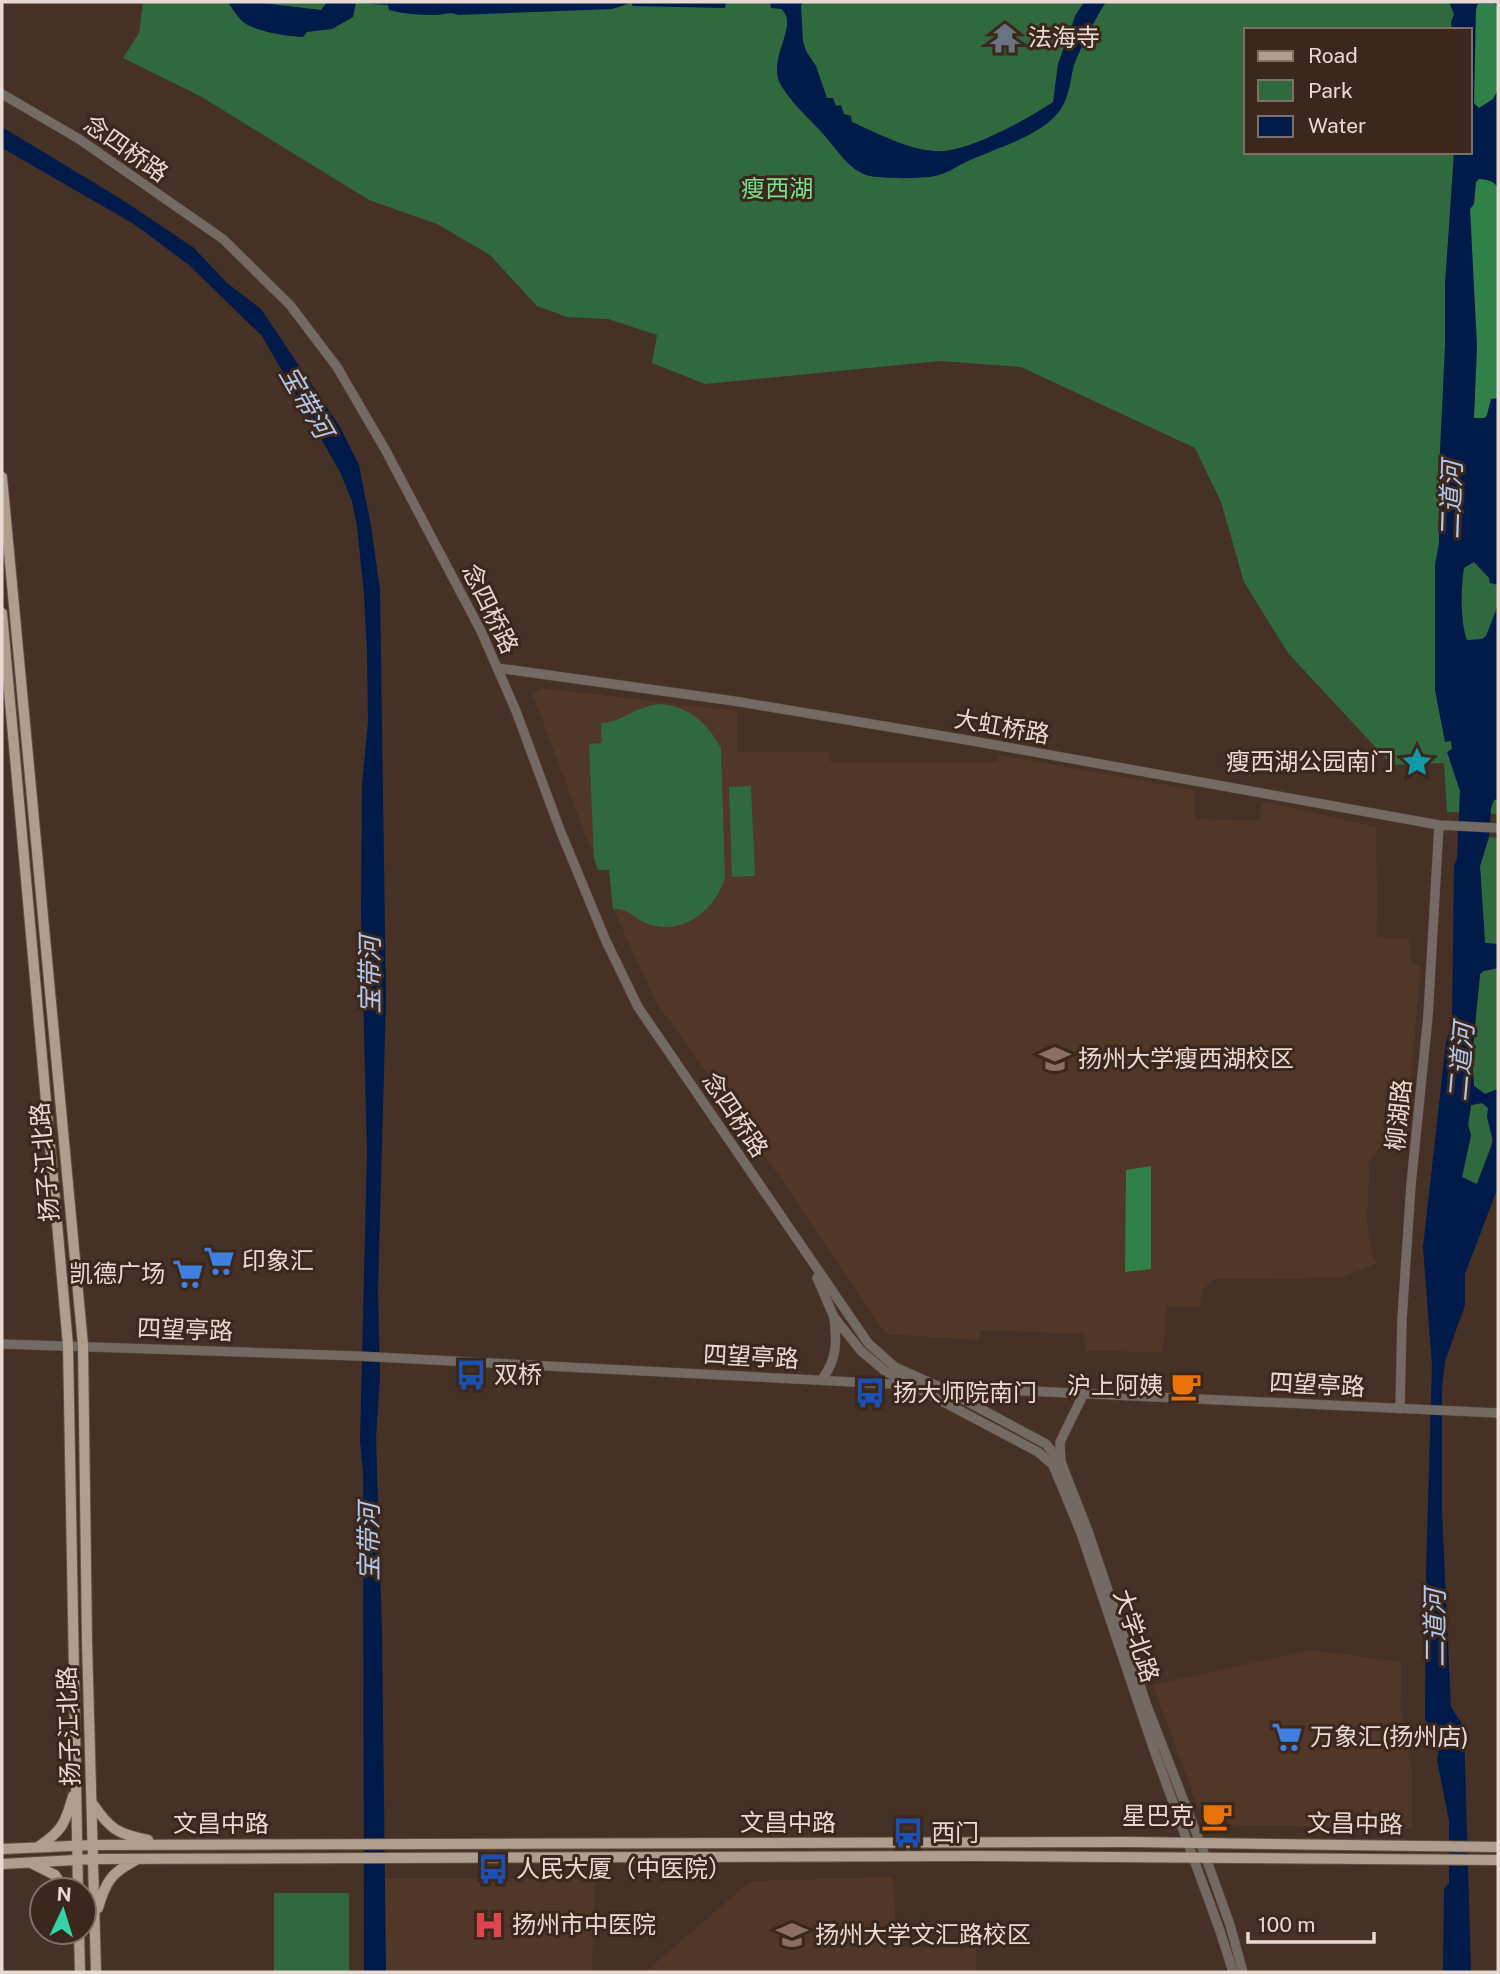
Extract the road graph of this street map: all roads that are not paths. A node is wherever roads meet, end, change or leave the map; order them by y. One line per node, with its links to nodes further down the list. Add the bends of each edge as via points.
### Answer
1 (2, 94): 4 (street, 念四桥路, via 79,139 223,239 290,305 337,367 386,451)
2 (2, 477): 11 (main road, 扬子江北路)
3 (2, 613): 10 (main road, 扬子江北路)
4 (498, 668): 5 (street, 大虹桥路, via 934,734); 7 (street, 念四桥路, via 560,830 638,1007)
5 (1438, 825): 6 (street, 大虹桥路); 16 (street, 柳湖路, via 1428,1016 1403,1306)
6 (1497, 828)
7 (806, 1254): 8 (street, 念四桥路); 14 (street, 念四桥路, via 868,1343 895,1367)
8 (834, 1317): 12 (street, via 837,1345 831,1368); 13 (street, 念四桥路, via 861,1351 885,1371)
9 (2, 1344): 10 (street, 四望亭路)
10 (68, 1345): 11 (street, 四望亭路); 19 (main road, 扬子江北路)
11 (83, 1345): 12 (street, 四望亭路); 20 (main road, 扬子江北路)
12 (822, 1379): 13 (street, 四望亭路)
13 (914, 1385): 14 (street, 四望亭路); 21 (street, 大学北路, via 1038,1451 1053,1465 1082,1533 1151,1740)
14 (940, 1387): 15 (street, 四望亭路); 18 (street, 大学北路, via 1046,1444)
15 (1083, 1395): 16 (street, 四望亭路); 18 (street, via 1060,1442)
16 (1400, 1409): 17 (street, 四望亭路)
17 (1498, 1413)
18 (1061, 1462): 21 (street, 大学北路)
19 (76, 1787): 22 (main road, 扬子江北路); 26 (main road, via 57,1834)
20 (92, 1803): 23 (main road, 扬子江北路); 24 (main road, via 107,1825 124,1835)
21 (1194, 1842): 24 (main road, 文昌中路); 25 (main road, 文昌中路); 28 (street, 大学北路); 29 (street, 大学北路)
22 (77, 1845): 23 (main road, 文昌中路); 26 (main road, 文昌中路); 32 (main road, 扬子江北路)
23 (93, 1845): 24 (main road, 文昌中路); 30 (main road, 扬子江北路)
24 (177, 1845)
25 (1498, 1847)
26 (37, 1848): 27 (main road, 文昌中路)
27 (2, 1849)
28 (1194, 1858): 29 (main road, 文昌中路); 31 (main road, 文昌中路); 44 (street, 大学北路)
29 (1206, 1858): 33 (main road, 文昌中路); 45 (street, 大学北路)
30 (93, 1859): 31 (main road, 文昌中路); 32 (main road, 文昌中路); 38 (main road, 扬子江北路)
31 (138, 1859): 39 (main road, via 117,1870 104,1886)
32 (78, 1860): 34 (main road, 文昌中路); 37 (main road, 扬子江北路)
33 (1498, 1860)
34 (30, 1862): 35 (main road, 文昌中路); 36 (main road)
35 (2, 1864)
36 (56, 1876)
37 (78, 1876)
38 (94, 1876)
39 (98, 1910)
40 (79, 1946): 42 (main road)
41 (95, 1946): 43 (main road)
42 (80, 1972)
43 (96, 1972)
44 (1233, 1972)
45 (1243, 1972)

